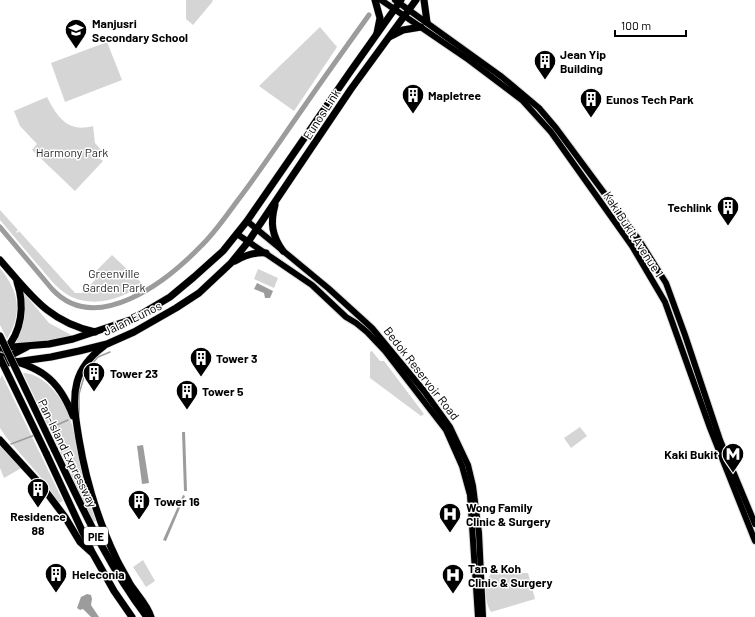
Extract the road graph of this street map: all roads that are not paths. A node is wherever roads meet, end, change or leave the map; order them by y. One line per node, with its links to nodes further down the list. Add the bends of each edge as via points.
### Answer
1 (375, 0): 10 (highway, via 380,18)
2 (381, 0): 6 (main road, Kaki Bukit Avenue 1)
3 (416, 0): 7 (highway, Eunos Link)
4 (424, 0): 9 (highway)
5 (398, 1): 6 (highway, Eunos Link); 7 (main road, Kaki Bukit Avenue 1)
6 (395, 10): 8 (main road, Kaki Bukit Avenue 1); 10 (highway, Eunos Link)
7 (409, 10): 8 (highway, Eunos Link); 9 (main road, Kaki Bukit Avenue 1)
8 (405, 16): 9 (main road, Kaki Bukit Avenue 1); 11 (highway, Eunos Link)
9 (424, 25): 11 (highway, via 403,30); 30 (main road, Kaki Bukit Avenue 1, via 502,76 539,108 639,240 666,283 720,440); 31 (main road, Kaki Bukit Avenue 1, via 522,100 547,127 632,246 665,302 710,428)
10 (376, 35): 13 (highway, Eunos Link)
11 (390, 37): 12 (highway, Eunos Link, via 351,89)
12 (280, 194): 14 (highway, Eunos Link); 17 (highway, via 272,215 272,227)
13 (247, 221): 14 (main road, Bedok Reservoir Road); 15 (highway, Eunos Link)
14 (257, 229): 16 (highway, Eunos Link); 17 (main road, Bedok Reservoir Road)
15 (237, 234): 16 (main road, Bedok Reservoir Road); 22 (highway, Jalan Eunos, via 223,251 170,297 133,319)
16 (248, 242): 18 (main road, Bedok Reservoir Road); 20 (highway, Jalan Eunos)
17 (283, 251): 37 (main road, Bedok Reservoir Road, via 372,328 450,426 468,464 474,486)
18 (266, 253): 20 (highway, via 245,255); 36 (main road, Bedok Reservoir Road, via 312,285 376,341 446,430 462,466 470,495)
19 (0, 260): 21 (highway)
20 (231, 263): 24 (highway, Jalan Eunos, via 199,293 134,332)
21 (15, 278): 22 (highway, via 44,309 56,317 69,324); 25 (highway, via 22,305 21,315 18,328)
22 (97, 332): 25 (highway, Jalan Eunos)
23 (0, 336): 34 (highway, Pan-Island Expressway / PIE, bridge, via 103,550 120,580)
24 (107, 344): 26 (highway, Jalan Eunos); 28 (highway, via 88,361 77,381 74,408)
25 (2, 355): 26 (highway); 27 (highway, Jalan Eunos); 32 (highway, Pan-Island Expressway / PIE, bridge)
26 (36, 359): 27 (highway, Jalan Eunos)
27 (18, 362): 28 (highway, via 39,371 53,382 64,396)
28 (77, 428): 35 (highway, via 86,479 94,506 105,534)
29 (0, 440): 32 (highway, via 41,485 80,542)
30 (755, 524)
31 (755, 541)
32 (92, 552): 33 (highway, Pan-Island Expressway / PIE)
33 (132, 617)
34 (147, 617)
35 (151, 617)
36 (478, 617)
37 (483, 617)

